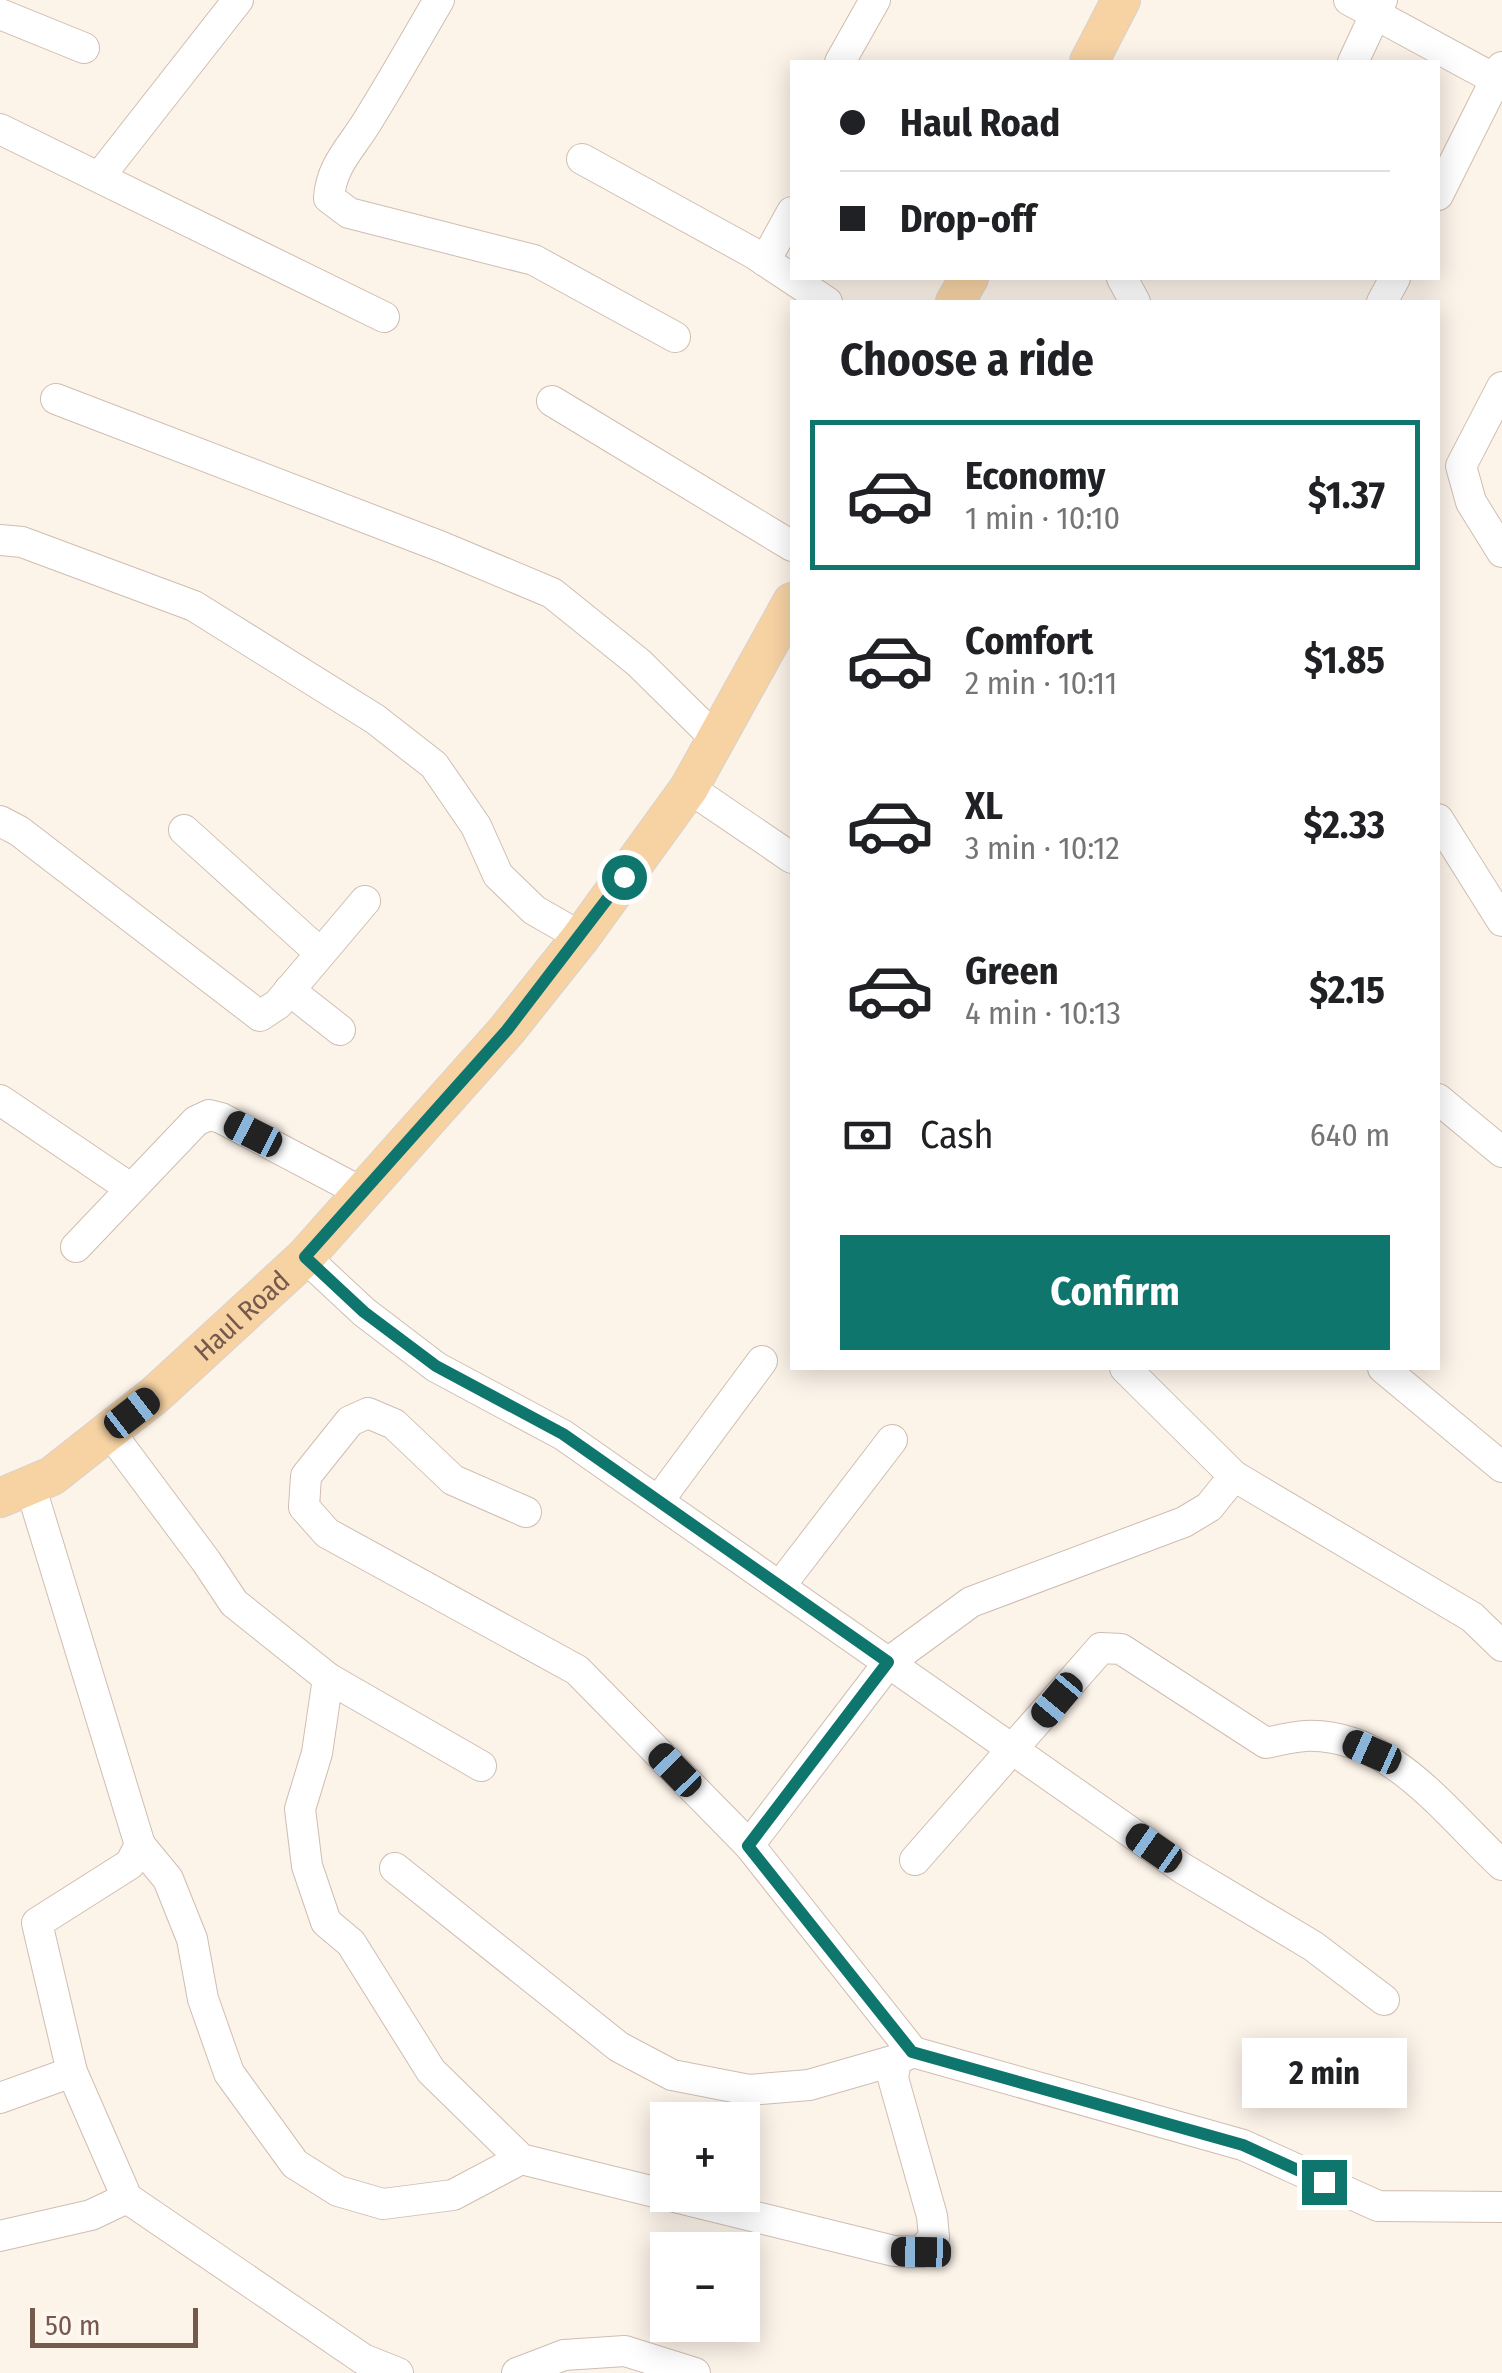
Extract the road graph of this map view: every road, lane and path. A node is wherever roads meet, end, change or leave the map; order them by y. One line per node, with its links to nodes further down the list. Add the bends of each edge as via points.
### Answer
1 (238, 0): 14 (street)
2 (438, 0): 22 (street, via 342,157 329,198 349,213 534,260)
3 (875, 0): 8 (street)
4 (1121, 0): 9 (main road)
5 (1369, 5): 10 (street); 11 (street)
6 (0, 14): 7 (street)
7 (84, 48)
8 (841, 60)
9 (1090, 60)
10 (1354, 60)
11 (1500, 76): 15 (street)
12 (0, 130): 14 (street)
13 (582, 159): 17 (street)
14 (100, 176): 21 (street)
15 (1440, 191)
16 (790, 216): 17 (street)
17 (764, 261): 18 (street)
18 (790, 278)
19 (793, 280): 20 (street)
20 (824, 300)
21 (384, 317)
22 (675, 337)
23 (1502, 387): 28 (street, via 1461,466 1471,502)
24 (56, 400): 30 (street, via 552,593 638,663)
25 (552, 402): 27 (street)
26 (0, 540): 38 (street, via 22,542 194,606 375,719 434,765 476,826 498,875 534,910)
27 (790, 545)
28 (1502, 552)
29 (790, 606): 30 (main road, Haul Road)
30 (716, 740): 31 (main road, Haul Road)
31 (689, 788): 35 (street); 38 (main road, Haul Road)
32 (0, 821): 40 (street, via 260,1016)
33 (1440, 821): 37 (street)
34 (184, 830): 39 (street)
35 (790, 857)
36 (365, 901): 39 (street)
37 (1502, 920)
38 (581, 937): 46 (main road, Haul Road)
39 (319, 952): 40 (street)
40 (290, 990): 41 (street)
41 (340, 1030)
42 (0, 1100): 45 (street)
43 (1440, 1101): 44 (street)
44 (1502, 1152)
45 (130, 1188): 46 (street, via 209,1115); 47 (street)
46 (361, 1192): 48 (main road, Haul Road)
47 (76, 1246)
48 (305, 1257): 52 (main road, Haul Road); 57 (street, via 436,1366 563,1434)
49 (762, 1361): 57 (street)
50 (1127, 1370): 55 (street)
51 (1385, 1370): 54 (street)
52 (109, 1431): 56 (main road, Haul Road, via 52,1476); 62 (street, via 234,1603)
53 (892, 1440): 59 (street)
54 (1502, 1467)
55 (1234, 1476): 60 (street, via 1472,1617); 61 (street, via 1209,1507 1184,1522 971,1602)
56 (15, 1491): 65 (street)
57 (659, 1500): 59 (street)
58 (526, 1512): 66 (street, via 452,1480 394,1424 368,1413 350,1420 306,1476 304,1508 328,1533 577,1670)
59 (780, 1586): 61 (street)
60 (1502, 1646)
61 (888, 1662): 63 (street); 66 (street)
62 (328, 1678): 64 (street); 74 (street, via 300,1808 307,1866 326,1922 351,1943 431,2070)
63 (1014, 1751): 67 (street); 68 (street, via 1101,1648 1121,1649 1266,1742 1306,1736 1347,1741 1397,1764); 70 (street)
64 (481, 1766)
65 (140, 1845): 72 (street, via 130,1864 37,1923); 74 (street, via 168,1879 192,1940 202,1999 229,2072 295,2164 338,2191 383,2204 454,2195)
66 (748, 1846): 71 (street)
67 (915, 1860)
68 (1502, 1865)
69 (395, 1868): 71 (street, via 620,2047 672,2075 749,2090 810,2085)
70 (1384, 2000)
71 (904, 2056): 74 (street, via 893,2078 934,2237 921,2252 894,2252); 76 (street, via 1243,2145 1378,2206)
72 (72, 2072): 73 (street); 75 (street)
73 (0, 2098)
74 (521, 2159)
75 (127, 2198): 77 (street, via 91,2214); 78 (street, via 363,2359)
76 (1502, 2206)
77 (0, 2236)
78 (398, 2373)
79 (517, 2373): 80 (street, via 564,2355 625,2352)
80 (695, 2373)

